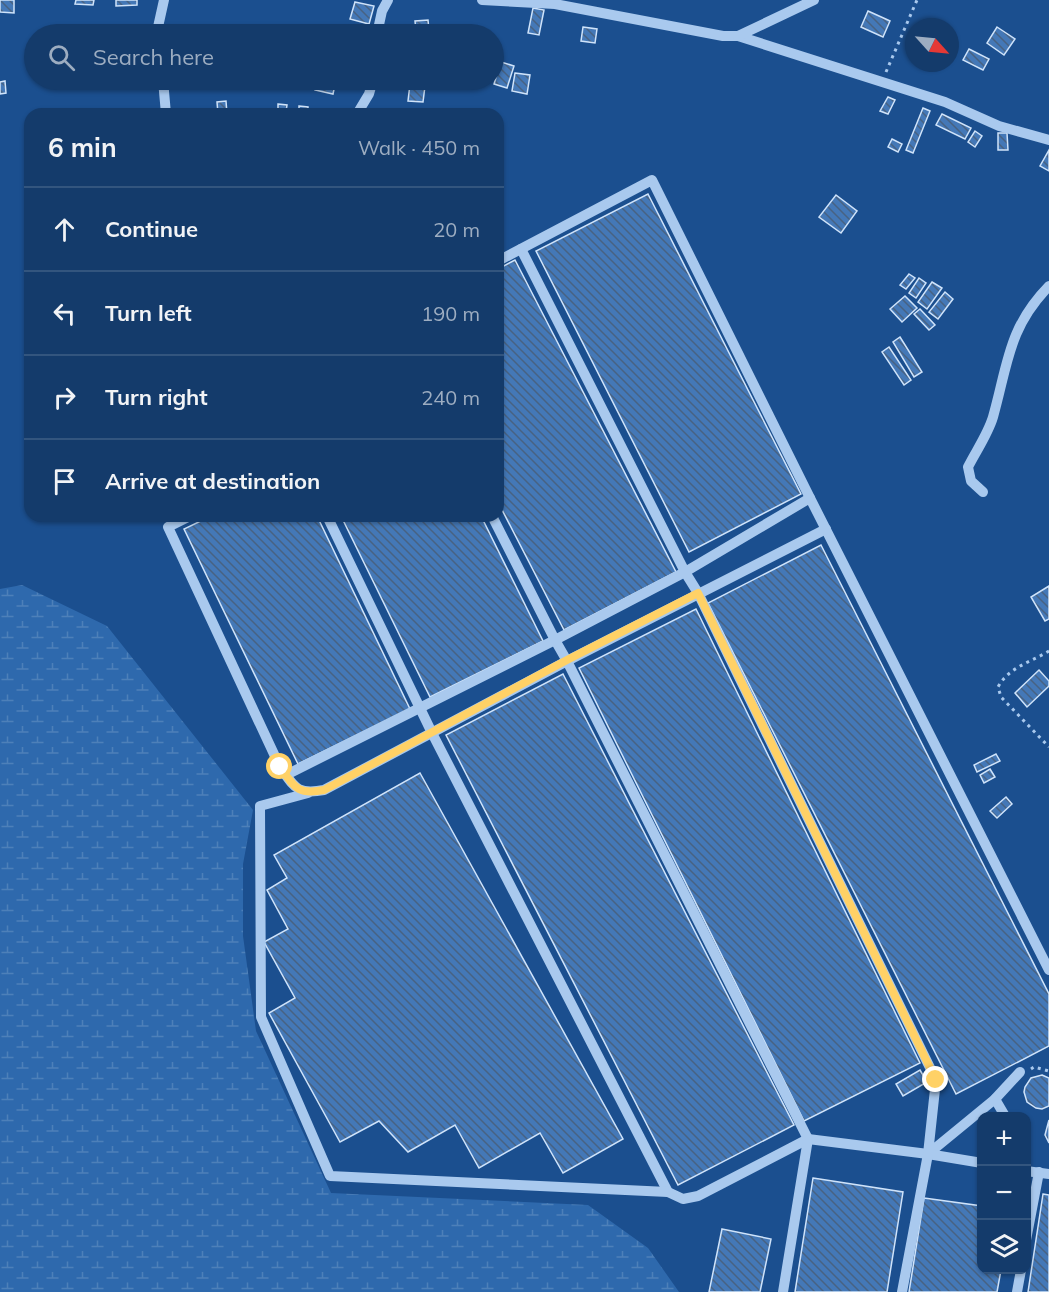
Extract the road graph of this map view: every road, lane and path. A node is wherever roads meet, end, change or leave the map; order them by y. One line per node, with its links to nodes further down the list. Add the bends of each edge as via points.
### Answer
1 (164, 0): 6 (street)
2 (388, 0): 7 (street)
3 (482, 0): 8 (street, via 555,4)
4 (814, 0): 8 (street)
5 (917, 0): 9 (path)
6 (160, 24)
7 (379, 24)
8 (738, 36): 9 (street)
9 (882, 82): 14 (street, via 945,102 999,126)
10 (164, 90): 12 (street)
11 (370, 90): 13 (street)
12 (165, 108)
13 (361, 108)
14 (1049, 140)
15 (520, 249): 16 (street); 19 (street, via 652,180); 24 (street)
16 (504, 258)
17 (1049, 286): 18 (street, via 1022,319 1011,344 992,420 968,467 971,481)
18 (983, 492)
19 (810, 498): 23 (street); 24 (street)
20 (178, 522): 32 (street, via 168,527)
21 (330, 522): 29 (street)
22 (495, 522): 26 (street)
23 (826, 529): 25 (street); 34 (street)
24 (685, 572): 25 (street); 26 (street)
25 (698, 593): 28 (street); 40 (street, via 936,1080)
26 (555, 640): 28 (street); 29 (street)
27 (1049, 651): 31 (path, via 1017,667 998,687 1001,698)
28 (567, 660): 30 (street); 39 (street)
29 (421, 708): 30 (street); 32 (street)
30 (432, 733): 33 (street, via 324,790); 43 (street)
31 (1049, 747)
32 (286, 775): 33 (street, via 293,786)
33 (308, 793): 43 (street, via 260,806 261,1017 330,1176)
34 (1049, 970)
35 (1049, 1071): 36 (path, via 1034,1067)
36 (1020, 1072): 37 (street)
37 (995, 1099): 38 (street); 40 (street)
38 (1003, 1112)
39 (808, 1139): 40 (street); 43 (street, via 698,1196 683,1199); 46 (street)
40 (928, 1154): 41 (street); 47 (street)
41 (977, 1162)
42 (1044, 1173): 44 (street)
43 (668, 1191)
44 (1031, 1221)
45 (1020, 1274): 48 (street)
46 (783, 1292)
47 (902, 1292)
48 (1017, 1292)

